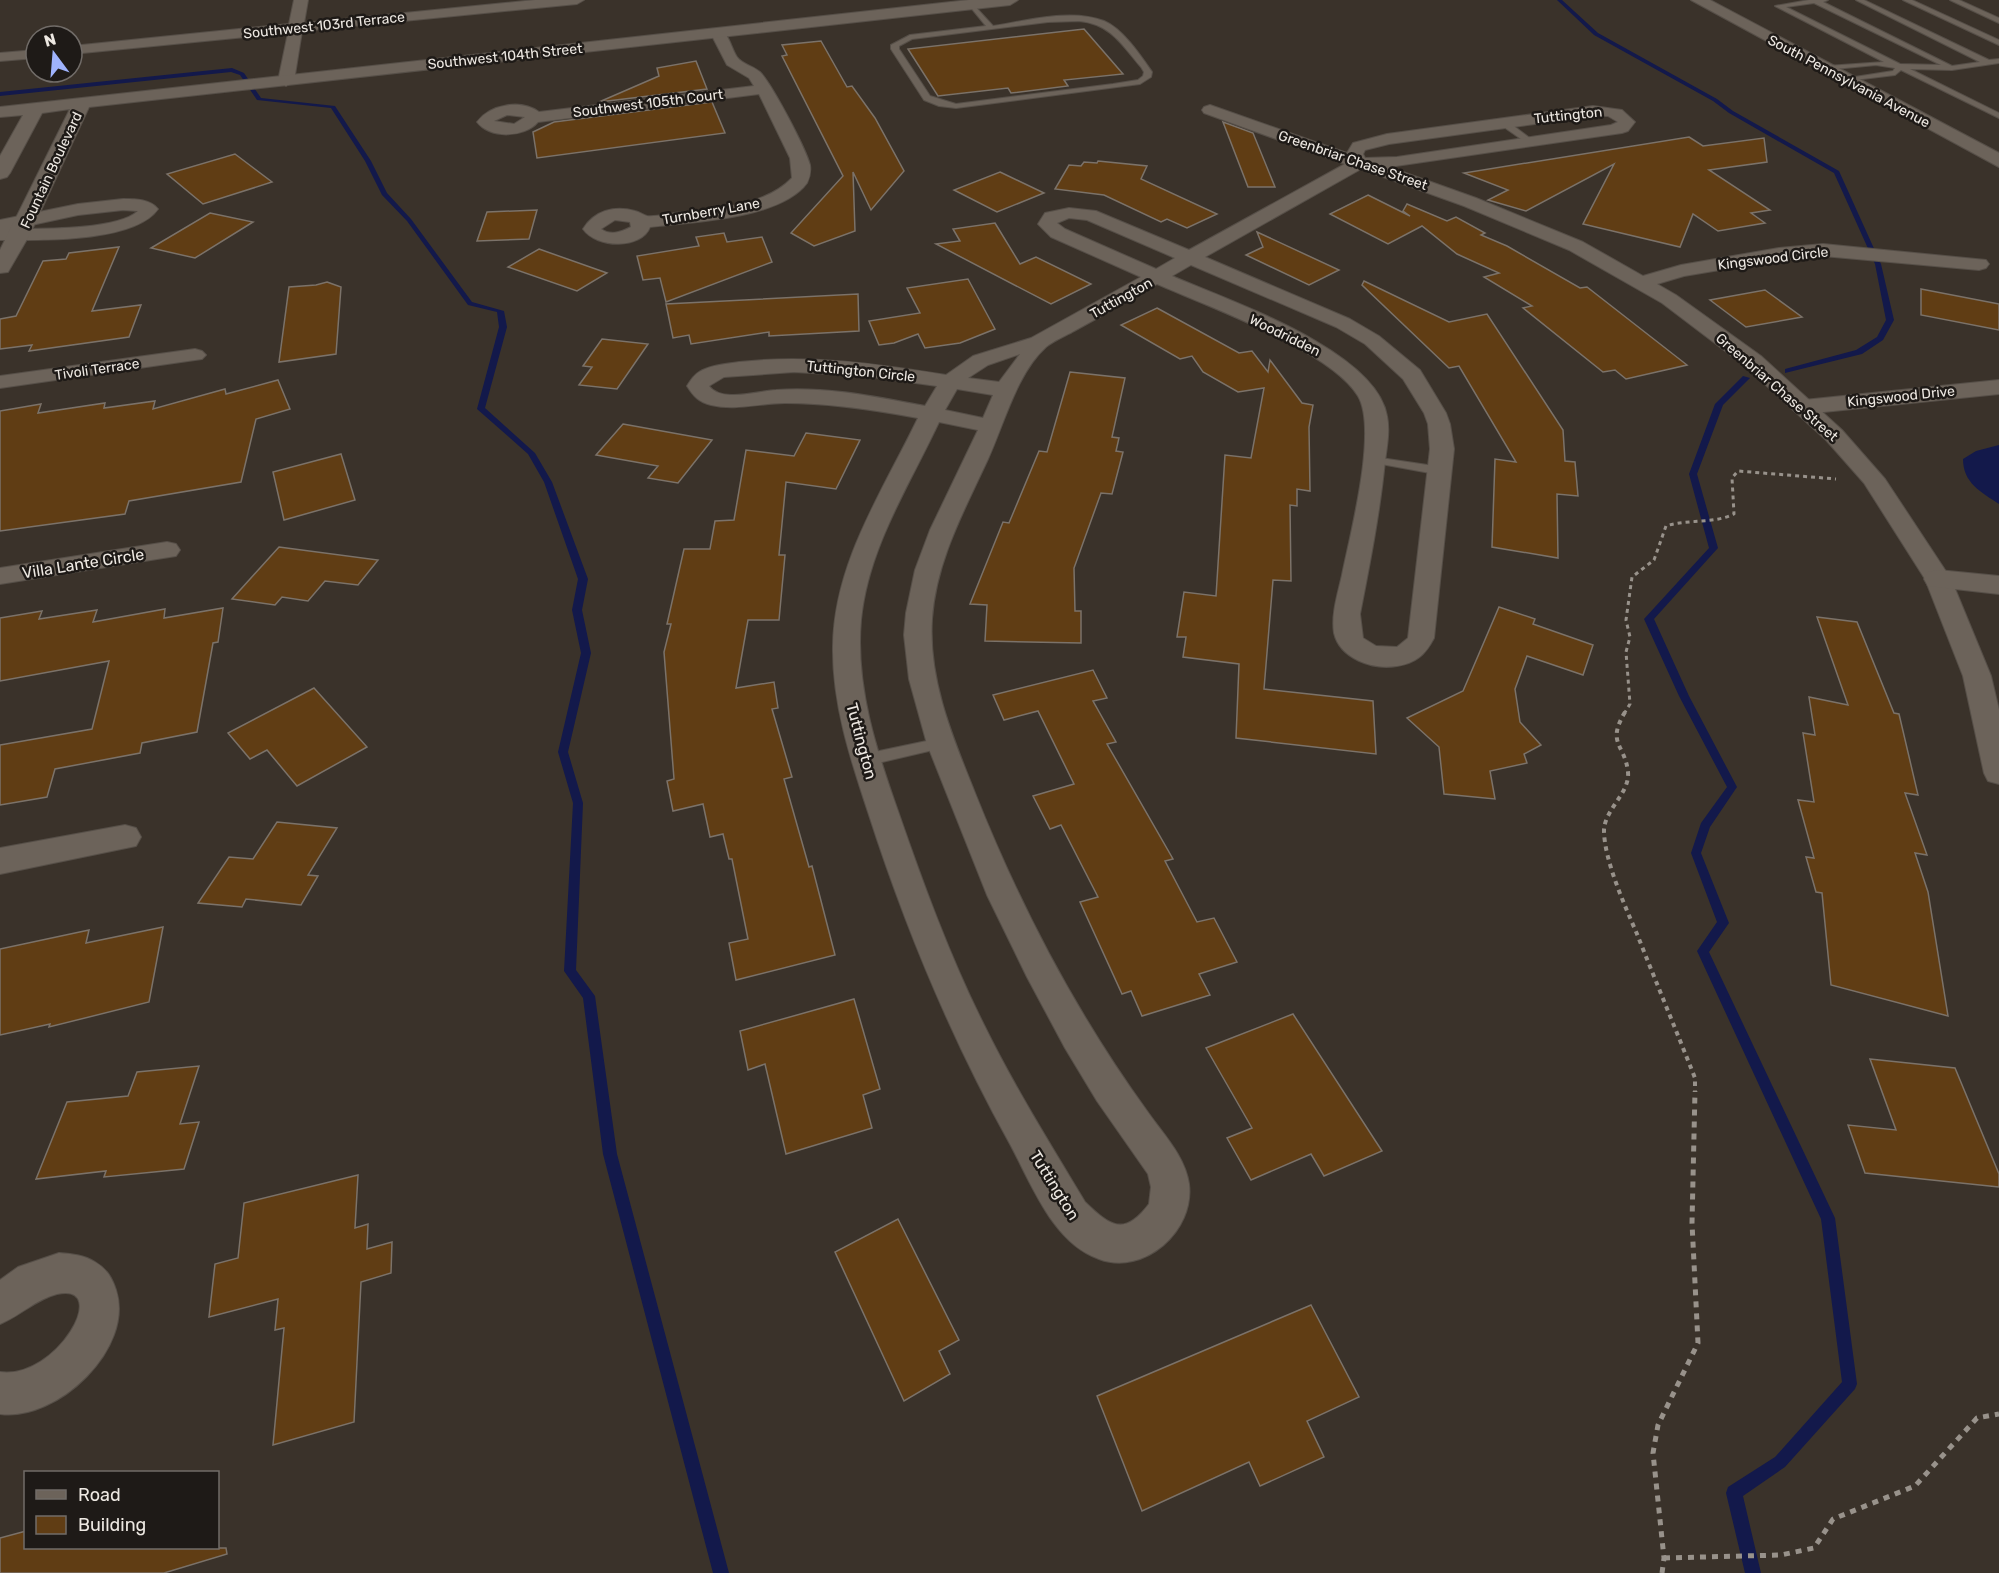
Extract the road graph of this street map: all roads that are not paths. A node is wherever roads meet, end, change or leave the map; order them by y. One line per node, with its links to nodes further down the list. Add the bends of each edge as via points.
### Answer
1 (301, 0): 12 (street)
2 (577, 0): 12 (street, Southwest 103rd Terrace)
3 (1011, 0): 10 (main road, Southwest 104th Street)
4 (1699, 0): 23 (main road, South Pennsylvania Avenue)
5 (1825, 0): 9 (lane)
6 (1859, 0): 21 (lane)
7 (1906, 0): 16 (lane)
8 (1953, 0): 11 (lane)
9 (1815, 1): 22 (lane, via 1779,6); 24 (lane)
10 (962, 3): 13 (lane); 15 (main road, Southwest 104th Street)
11 (1999, 21)
12 (296, 28): 17 (street, Southwest 103rd Terrace); 27 (street)
13 (991, 28): 13 (lane, via 910,37 895,45 895,49 927,98 956,106 1113,87 1147,77 1144,66 1104,24 1070,20)
14 (717, 32): 15 (main road, Southwest 104th Street); 27 (main road, Southwest 104th Street); 28 (street, Turnberry Lane, via 732,62)
15 (743, 42): 28 (street, Turnberry Lane)
16 (1999, 43)
17 (84, 49)
18 (24, 55): 19 (street)
19 (0, 57)
20 (1999, 61): 21 (lane)
21 (1989, 63): 24 (lane)
22 (1899, 66): 23 (lane, via 1876,63); 24 (lane); 25 (lane, via 1895,73); 26 (lane)
23 (1827, 68): 25 (main road, South Pennsylvania Avenue)
24 (1952, 68)
25 (1846, 79): 39 (main road, South Pennsylvania Avenue)
26 (1925, 79): 29 (lane); 35 (lane)
27 (286, 81): 31 (main road, Southwest 104th Street)
28 (759, 82): 36 (street, Southwest 105th Court); 42 (street, Turnberry Lane, via 799,158 800,180 786,192 747,207)
29 (1952, 83)
30 (1988, 100): 35 (lane)
31 (82, 103): 32 (main road, Southwest 104th Street); 44 (main road, Fountain Boulevard)
32 (35, 109): 34 (main road, Southwest 104th Street); 41 (main road)
33 (1210, 110): 40 (street, Greenbriar Chase Street)
34 (0, 112)
35 (1999, 116)
36 (533, 118)
37 (1504, 123): 38 (lane); 38 (street, Tuttington, via 1601,110 1621,115 1627,122 1622,128); 40 (street, Tuttington, via 1373,142 1359,147 1355,153)
38 (1531, 142): 40 (street, Tuttington, via 1397,162)
39 (1999, 161)
40 (1359, 163): 46 (street, Tuttington); 50 (street, Greenbriar Chase Street, via 1517,220 1576,246)
41 (0, 173)
42 (642, 222)
43 (0, 226): 44 (street)
44 (23, 227): 44 (street, via 112,227 138,221 146,217 149,209 139,204 64,212); 45 (street); 48 (main road, Fountain Boulevard)
45 (0, 234)
46 (1192, 258): 49 (street, Tuttington); 49 (street, Woodridden, via 1090,215 1069,213 1048,220 1047,224 1058,232); 61 (street, Woodridden, via 1343,323 1398,362 1422,389 1440,424)
47 (1979, 264): 50 (street, Kingswood Circle, via 1843,250 1779,254 1681,271)
48 (0, 267)
49 (1158, 278): 51 (street, Tuttington); 60 (street, Woodridden, via 1300,340 1335,361 1361,388 1375,410)
50 (1641, 283): 57 (street, Greenbriar Chase Street, via 1720,335)
51 (1038, 343): 54 (street, Tuttington, via 975,364); 56 (street, Tuttington)
52 (195, 355): 53 (street, Tivoli Terrace)
53 (0, 382)
54 (950, 383): 56 (street, Tuttington Circle); 58 (street, Tuttington); 58 (street, Tuttington Circle, via 808,364 722,371 709,375 698,386 712,400 828,398)
55 (1999, 387): 57 (main road, Kingswood Drive)
56 (1007, 390): 59 (street, Tuttington)
57 (1804, 406): 64 (street, Greenbriar Chase Street, via 1873,479)
58 (933, 415): 59 (street, Tuttington Circle); 68 (street, Tuttington, via 876,523 853,590 847,644 849,691)
59 (991, 426): 67 (street, Tuttington, via 939,537 919,612 921,673)
60 (1374, 460): 61 (lane); 61 (street, Woodridden, via 1347,630 1356,648 1384,657 1414,650 1421,638)
61 (1441, 471)
62 (167, 550): 63 (street, Villa Lante Circle)
63 (0, 576)
64 (1938, 579): 65 (main road); 66 (street, Greenbriar Chase Street, via 1977,676)
65 (1999, 585)
66 (1994, 732): 69 (street, Greenbriar Chase Street)
67 (941, 743): 68 (lane); 68 (street, Tuttington, via 1006,901 1067,1019 1164,1165 1171,1187 1168,1209 1161,1224 1146,1235 1125,1243 1105,1243 1071,1216 960,1014 917,910)
68 (865, 760)
69 (1999, 773)
70 (125, 837): 71 (street)
71 (0, 861)
72 (0, 1304): 73 (street, via 31,1281 62,1272 91,1280 101,1295 101,1315 94,1335 65,1370 42,1385 19,1393)
73 (0, 1393)

